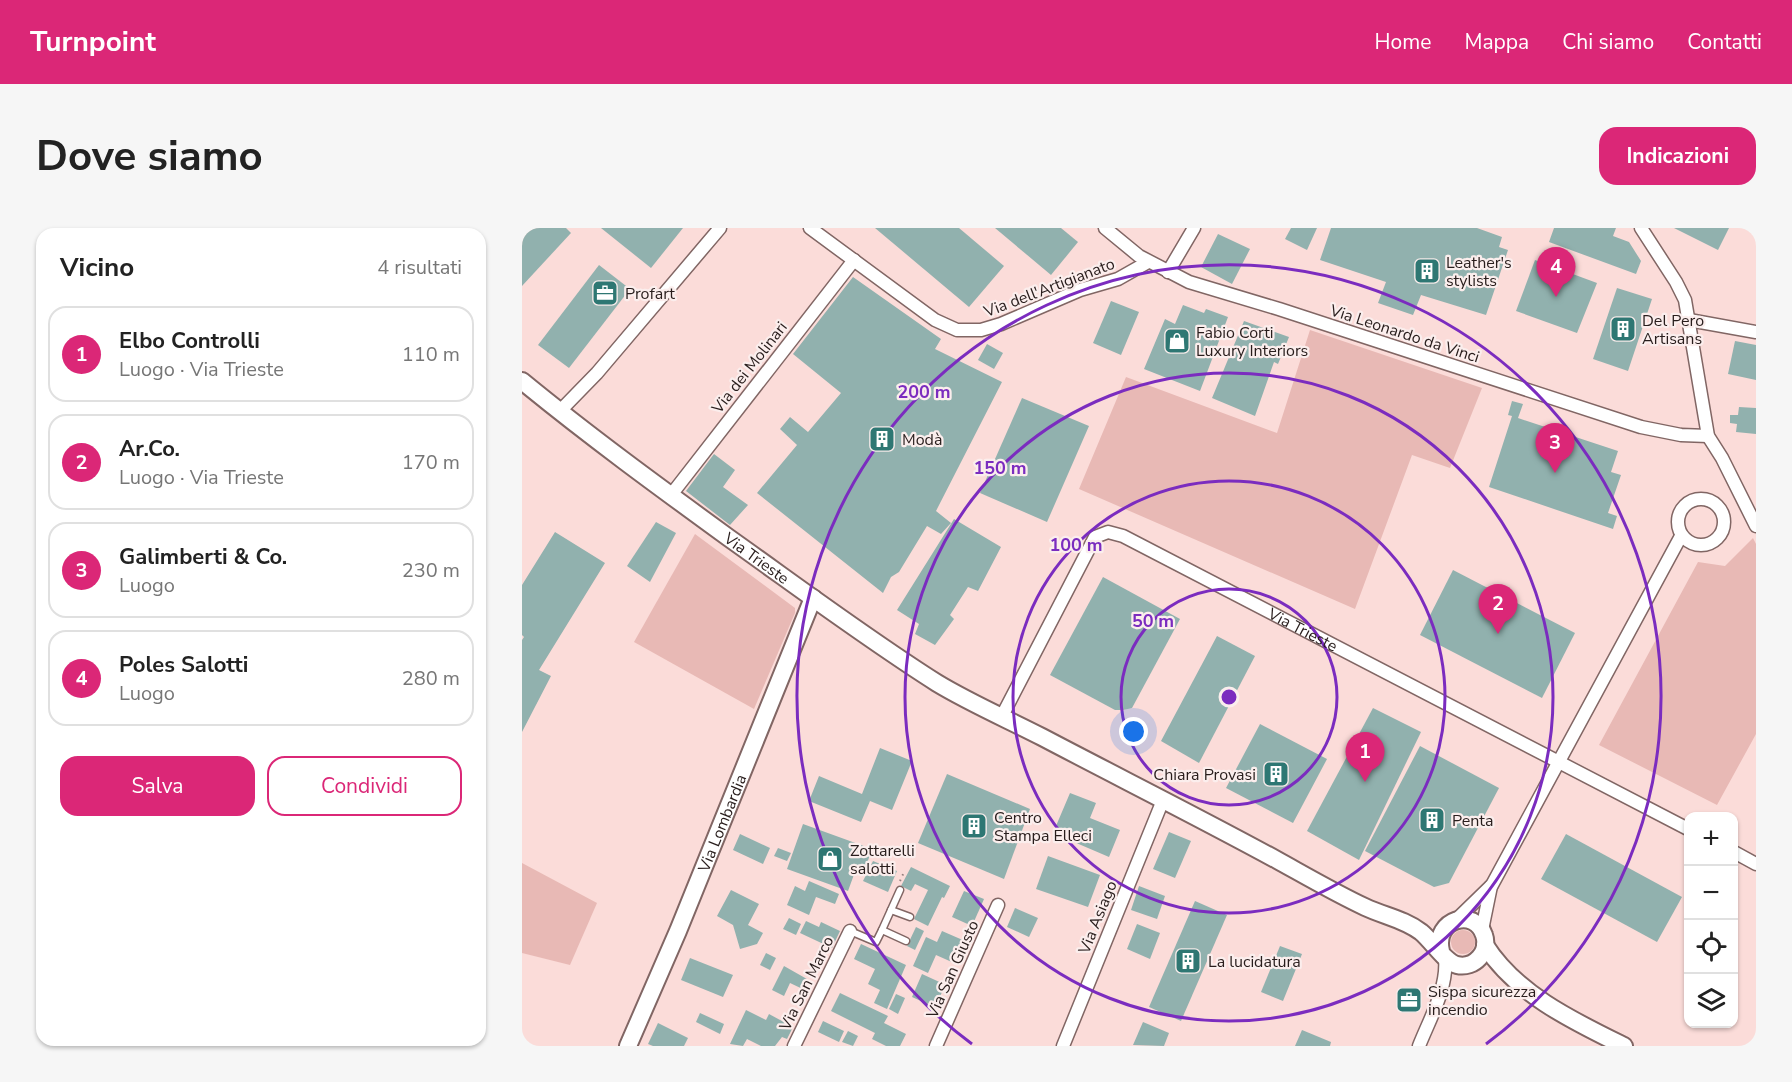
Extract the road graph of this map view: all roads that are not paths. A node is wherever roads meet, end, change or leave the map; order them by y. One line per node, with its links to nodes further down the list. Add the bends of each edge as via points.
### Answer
1 (720, 228): 12 (street)
2 (810, 228): 6 (street, Via dell'Artigianato)
3 (1105, 228): 7 (street, Via Leonardo da Vinci)
4 (1194, 228): 8 (street)
5 (1641, 228): 9 (street, via 1676,282)
6 (854, 260): 7 (street, Via dell'Artigianato, via 935,320 957,330 981,330 1001,324 1055,299 1118,279); 14 (street, Via dei Molinari)
7 (1148, 262): 8 (street, Via Leonardo da Vinci)
8 (1168, 272): 13 (street, Via Leonardo da Vinci, via 1598,414 1661,431)
9 (1689, 320): 10 (street); 13 (street)
10 (1756, 332)
11 (522, 381): 12 (street, Via Trieste)
12 (559, 412): 14 (street, Via Trieste)
13 (1708, 436): 15 (street)
14 (671, 495): 17 (street, Via Trieste)
15 (1756, 525)
16 (1681, 536): 19 (street)
17 (813, 598): 18 (street, Via Trieste, via 940,684); 39 (street, Via Lombardia)
18 (1002, 716): 19 (street, Via Trieste, via 1095,537 1108,532 1124,536); 20 (street, Via Trieste)
19 (1559, 761): 21 (street, Via Trieste); 24 (street)
20 (1163, 800): 29 (street, Via Trieste, via 1367,908); 42 (street, Via Asiago)
21 (1684, 826)
22 (1738, 854): 23 (street)
23 (1756, 864)
24 (1491, 885): 30 (street); 33 (street)
25 (900, 890): 27 (lane)
26 (998, 905): 41 (street, Via San Giusto)
27 (891, 910): 28 (lane); 31 (lane)
28 (910, 917)
29 (1402, 921): 30 (street); 35 (street, via 1419,930)
30 (1452, 922): 33 (street, via 1471,921); 35 (street, via 1440,936)
31 (882, 930): 32 (lane, Via San Marco, via 876,942); 34 (lane)
32 (850, 931): 40 (street, Via San Marco)
33 (1484, 938): 36 (street, via 1480,958); 37 (street, via 1493,957)
34 (906, 941)
35 (1443, 955): 36 (street, via 1458,966); 38 (street)
36 (1470, 964): 37 (street); 38 (street)
37 (1509, 974): 44 (street, via 1536,998)
38 (1444, 983): 43 (street)
39 (628, 1046)
40 (794, 1046)
41 (936, 1046)
42 (1063, 1046)
43 (1419, 1046)
44 (1624, 1046)

